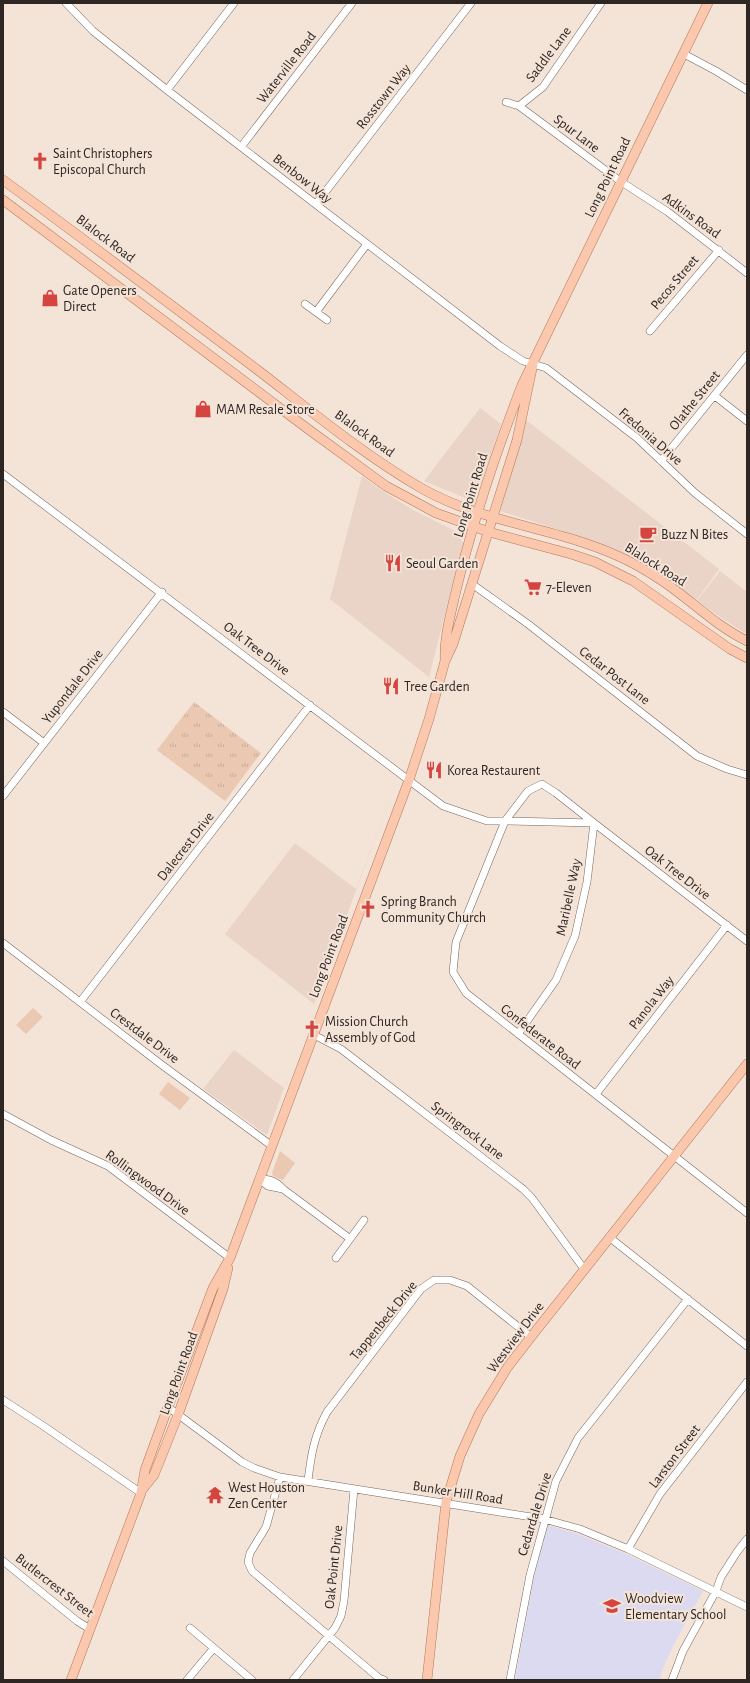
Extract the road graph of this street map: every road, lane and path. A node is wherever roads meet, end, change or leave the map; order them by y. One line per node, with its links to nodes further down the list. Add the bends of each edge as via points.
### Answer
1 (66, 3): 8 (street, Benbow Way, via 93,31)
2 (234, 3): 8 (street)
3 (352, 3): 12 (street, Waterville Road)
4 (471, 3): 16 (street, Rosstown Way)
5 (601, 3): 11 (street, Saddle Lane, via 543,87)
6 (708, 3): 7 (main road, Long Point Road)
7 (684, 54): 9 (street); 14 (main road, Long Point Road)
8 (168, 90): 12 (street, Benbow Way)
9 (747, 90)
10 (506, 102): 11 (street)
11 (519, 106): 14 (street, Spur Lane)
12 (241, 147): 16 (street, Benbow Way)
13 (3, 180): 17 (main road, Blalock Road)
14 (620, 181): 20 (street, Adkins Road, via 668,212); 30 (main road, Long Point Road)
15 (3, 200): 19 (main road, Blalock Road)
16 (316, 204): 18 (street, Benbow Way)
17 (78, 235): 19 (main road); 22 (main road, Blalock Road)
18 (367, 244): 24 (street); 30 (street, Benbow Way, via 500,346 523,361)
19 (68, 249): 25 (main road, Blalock Road)
20 (718, 250): 21 (street, Adkins Road); 27 (street, Pecos Street)
21 (747, 273)
22 (169, 303): 25 (main road); 29 (main road, Blalock Road)
23 (305, 304): 24 (street)
24 (316, 312): 26 (street)
25 (160, 317): 31 (main road, Blalock Road)
26 (327, 320)
27 (650, 331)
28 (747, 355): 32 (street, Olathe Street)
29 (248, 364): 31 (main road); 33 (main road, Blalock Road)
30 (533, 364): 36 (street, Fredonia Drive, via 546,368 637,438); 40 (main road, Long Point Road, via 506,426); 41 (main road, Long Point Road, via 517,440)
31 (242, 378): 35 (main road, Blalock Road)
32 (715, 396): 34 (street); 36 (street, Olathe Street)
33 (318, 416): 35 (main road); 37 (main road, Blalock Road)
34 (747, 421)
35 (308, 429): 39 (main road, Blalock Road)
36 (661, 461): 44 (street, Fredonia Drive, via 695,493)
37 (384, 464): 39 (main road); 40 (main road, Blalock Road, via 421,488)
38 (3, 474): 48 (street, Oak Tree Drive)
39 (374, 477): 42 (main road, Blalock Road, via 436,513)
40 (479, 513): 41 (main road, Blalock Road); 42 (main road, Long Point Road)
41 (493, 517): 43 (main road, Long Point Road); 45 (main road, Blalock Road)
42 (474, 527): 43 (main road, Blalock Road); 53 (main road, Long Point Road, via 444,645)
43 (488, 532): 46 (main road, Blalock Road); 47 (main road, Long Point Road)
44 (747, 534)
45 (598, 547): 46 (main road); 49 (main road, Blalock Road, via 664,582)
46 (595, 562): 50 (main road, Blalock Road, via 633,581)
47 (472, 584): 53 (main road, Long Point Road); 57 (street, Cedar Post Lane, via 528,624 697,756)
48 (162, 592): 54 (street, Oak Tree Drive); 56 (street, Yupondale Drive)
49 (688, 602): 50 (main road); 51 (main road, Blalock Road)
50 (679, 614): 52 (main road, Blalock Road)
51 (747, 641)
52 (747, 658)
53 (445, 661): 58 (main road, Long Point Road)
54 (310, 705): 58 (street, Oak Tree Drive); 65 (street, Dalecrest Drive)
55 (3, 712): 56 (street)
56 (44, 743): 59 (street, Yupondale Drive)
57 (747, 775)
58 (409, 780): 60 (street, Oak Tree Drive, via 443,806 487,822); 67 (main road, Long Point Road)
59 (3, 796)
60 (505, 821): 61 (street, Oak Tree Drive); 61 (street, Oak Tree Drive, via 528,791 542,784); 66 (street, Confederate Road, via 456,942 453,972 466,993)
61 (594, 823): 62 (street, Oak Tree Drive); 66 (street, Maribelle Way, via 587,882 576,936 556,980)
62 (727, 925): 63 (street, Oak Tree Drive); 69 (street, Panola Way)
63 (747, 941)
64 (3, 943): 65 (street, Crestdale Drive)
65 (80, 1002): 71 (street, Crestdale Drive)
66 (518, 1034): 69 (street, Confederate Road)
67 (314, 1035): 71 (main road, Long Point Road); 80 (street, Springrock Lane, via 341,1049 523,1189)
68 (747, 1064): 72 (main road, Westview Drive)
69 (596, 1094): 72 (street, Confederate Road)
70 (3, 1114): 78 (street, Rollingwood Drive, via 50,1140 108,1166)
71 (272, 1146): 73 (main road, Long Point Road)
72 (675, 1157): 74 (street, Confederate Road); 76 (main road, Westview Drive)
73 (259, 1179): 77 (street, via 277,1183); 78 (main road, Long Point Road)
74 (747, 1213)
75 (364, 1220): 77 (street)
76 (609, 1237): 80 (main road, Westview Drive); 81 (street)
77 (349, 1238): 79 (street)
78 (230, 1258): 86 (main road, Long Point Road, via 213,1288); 87 (main road, Long Point Road, via 223,1289)
79 (336, 1258)
80 (584, 1269): 82 (main road, Westview Drive)
81 (688, 1299): 83 (street); 93 (street, Cedardale Drive, via 578,1438 556,1481)
82 (531, 1337): 89 (street, Tappenbeck Drive, via 467,1286 450,1280 434,1280 421,1289 327,1412 312,1447); 92 (main road, Westview Drive, via 507,1368 479,1414 460,1456)
83 (747, 1346)
84 (747, 1382): 95 (street, Larston Street, via 660,1494)
85 (3, 1400): 91 (street)
86 (168, 1407): 87 (street, Bunker Hill Road); 91 (main road, Long Point Road, via 144,1470)
87 (178, 1415): 88 (street, Bunker Hill Road, via 242,1462); 91 (main road, Long Point Road, via 154,1474)
88 (280, 1477): 89 (street, Bunker Hill Road); 101 (street, via 266,1527 250,1553 248,1562 252,1571)
89 (308, 1481): 90 (street, Bunker Hill Road)
90 (354, 1489): 92 (street, Bunker Hill Road); 101 (street, Oak Point Drive, via 342,1616)
91 (140, 1493): 100 (main road, Long Point Road)
92 (446, 1502): 93 (street, Bunker Hill Road); 108 (main road, Westview Drive)
93 (544, 1519): 95 (street, Bunker Hill Road, via 580,1529); 109 (street, Cedardale Drive, via 530,1575)
94 (747, 1539): 97 (street, via 736,1552)
95 (628, 1549): 97 (street, Bunker Hill Road)
96 (3, 1561): 100 (street, Butlercrest Street)
97 (716, 1591): 98 (street, Bunker Hill Road); 110 (street, via 684,1651)
98 (747, 1607)
99 (190, 1628): 102 (street)
100 (90, 1629): 103 (main road, Long Point Road)
101 (329, 1637): 106 (street, Oak Point Drive); 107 (street)
102 (213, 1648): 104 (street); 105 (street)
103 (71, 1680)
104 (187, 1680)
105 (252, 1680)
106 (293, 1680)
107 (384, 1680)
108 (427, 1680)
109 (510, 1680)
110 (672, 1680)

